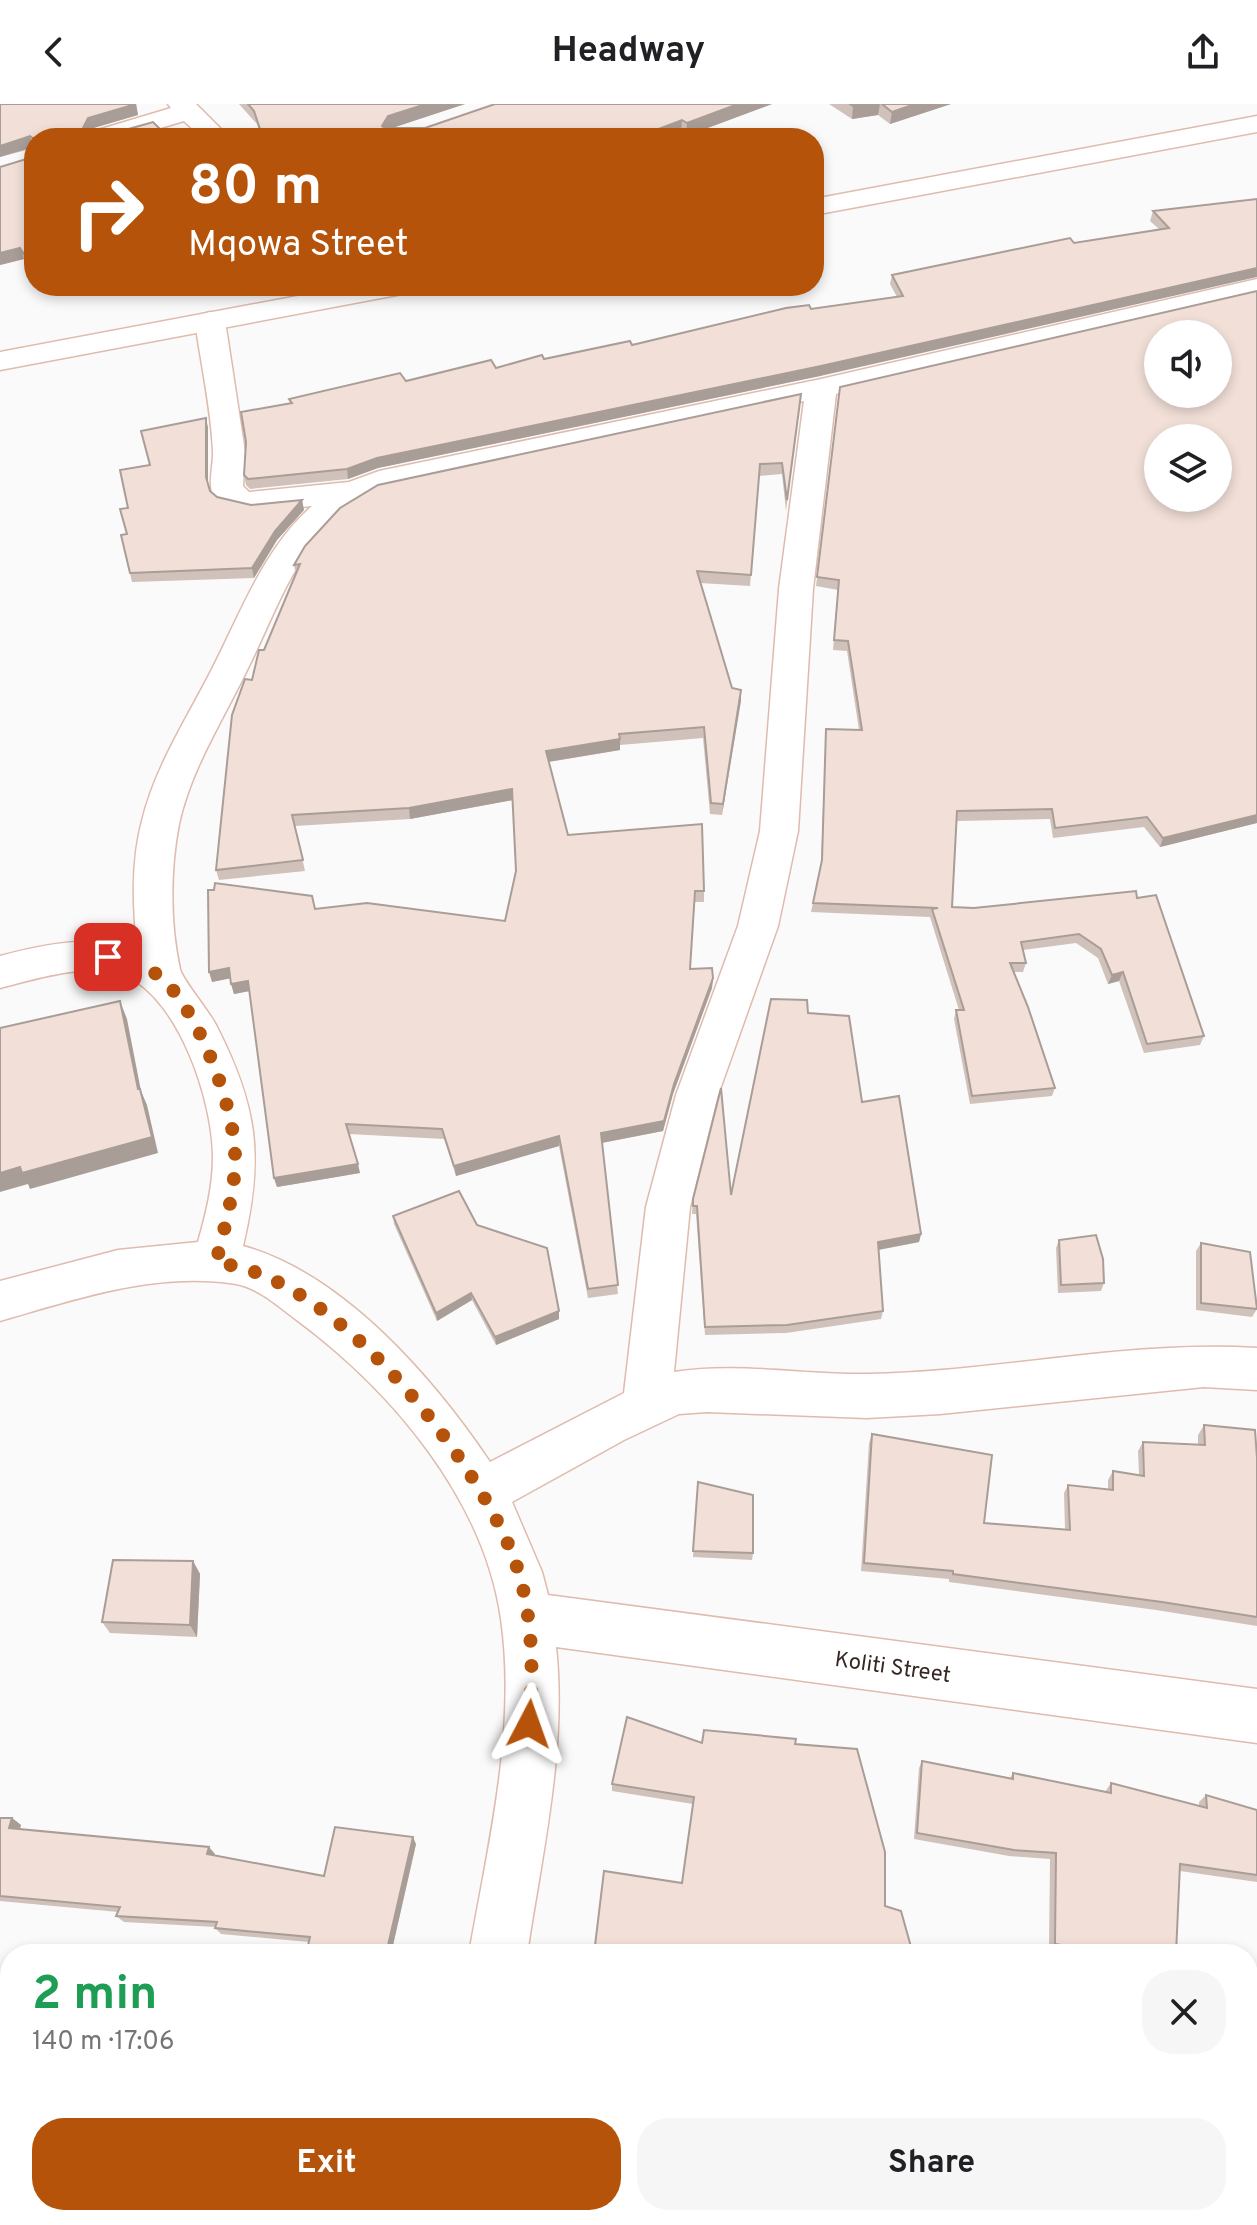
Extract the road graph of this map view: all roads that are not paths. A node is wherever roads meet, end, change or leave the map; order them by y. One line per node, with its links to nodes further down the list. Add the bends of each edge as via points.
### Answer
1 (184, 108): 3 (street); 4 (street)
2 (1257, 124): 5 (street)
3 (128, 128)
4 (206, 128)
5 (824, 205)
6 (1257, 288): 10 (street)
7 (344, 296): 8 (street)
8 (210, 321): 9 (street); 11 (street, via 229,452 230,496 246,502)
9 (3, 360)
10 (821, 388): 11 (street, via 379,481); 17 (street, via 796,589 779,831 758,926 697,1095 668,1207)
11 (354, 492): 13 (street, via 299,539 172,785 158,842 155,928)
12 (0, 972): 13 (street, via 66,957 108,957 140,965)
13 (161, 978): 14 (street, via 189,1010 232,1127 232,1188)
14 (216, 1263): 15 (street, via 146,1265); 18 (street, via 240,1265 275,1280 328,1314 385,1366 452,1447)
15 (0, 1301)
16 (1257, 1369): 17 (street, via 1204,1366 867,1396 707,1390 675,1393)
17 (647, 1404): 18 (street)
18 (482, 1493): 19 (street, via 514,1558)
19 (528, 1618): 20 (street, Koliti Street); 21 (street, via 532,1694)
20 (1257, 1716)
21 (500, 1944)

